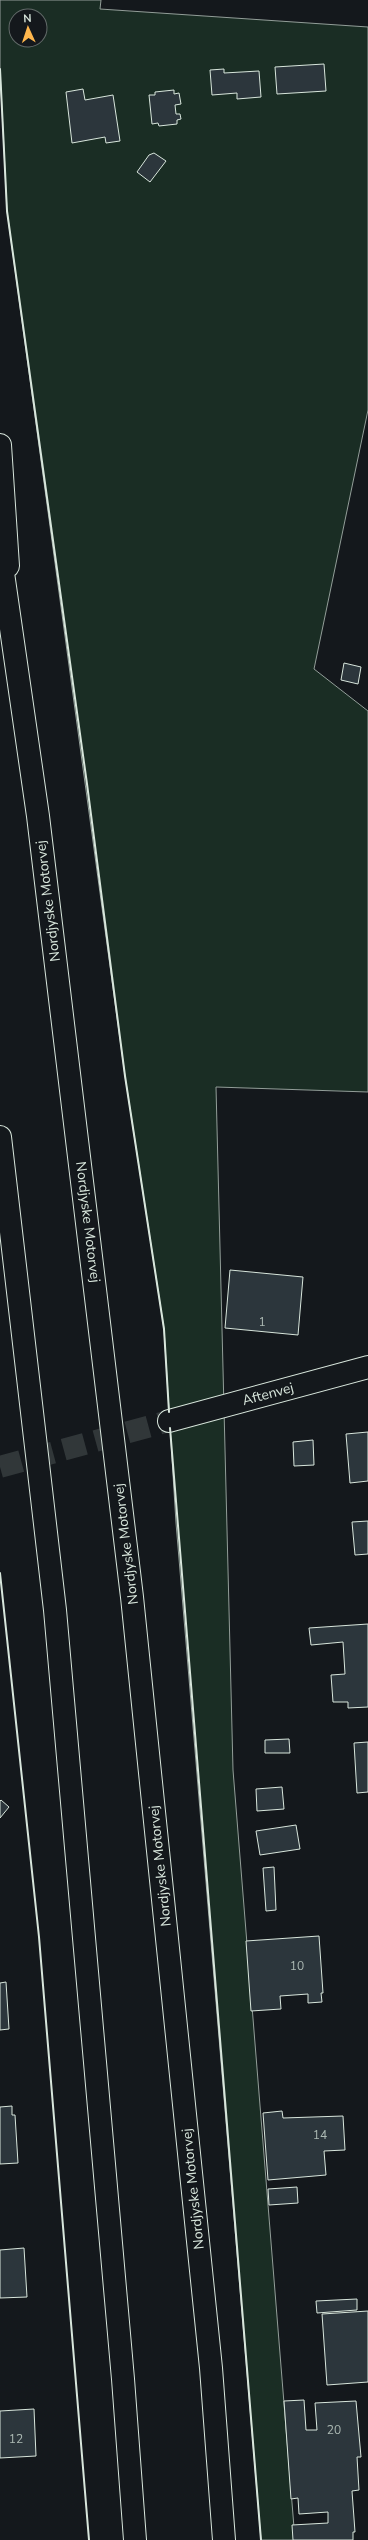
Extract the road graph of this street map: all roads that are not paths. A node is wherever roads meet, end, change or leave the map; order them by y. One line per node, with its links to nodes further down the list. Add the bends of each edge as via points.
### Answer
1 (0, 445): 3 (main road)
2 (0, 552): 3 (main road, Nordjyske Motorvej)
3 (13, 639): 8 (main road, Nordjyske Motorvej, via 38,816 132,1597 211,2368)
4 (0, 1137): 7 (main road, via 55,1610)
5 (368, 1367): 6 (main road, Aftenvej)
6 (169, 1421)
7 (135, 2540)
8 (224, 2540)

